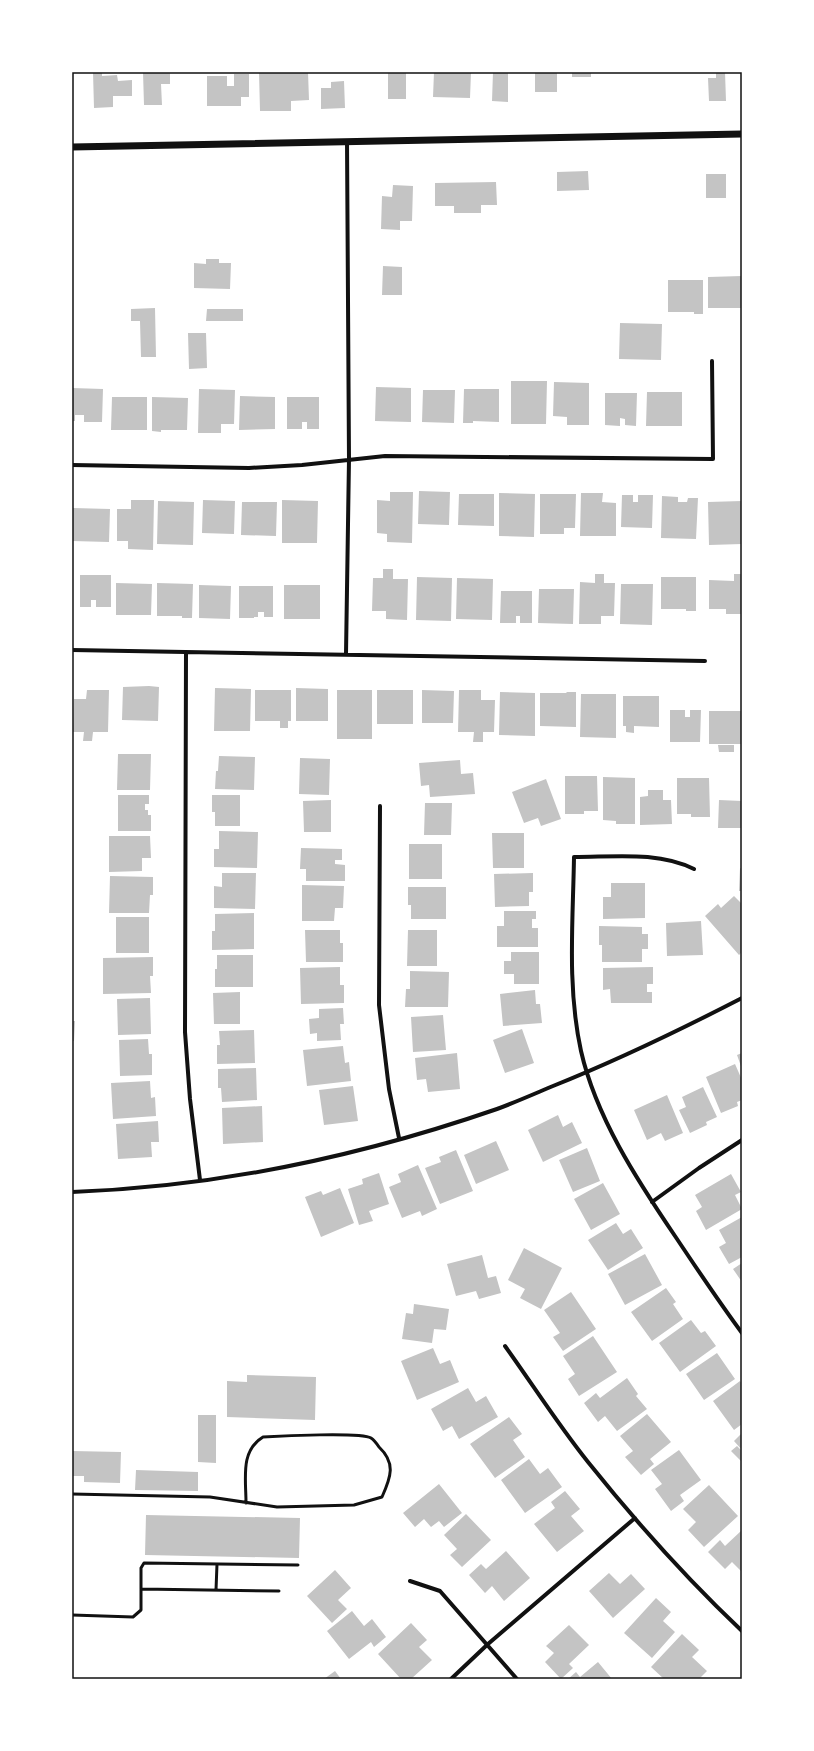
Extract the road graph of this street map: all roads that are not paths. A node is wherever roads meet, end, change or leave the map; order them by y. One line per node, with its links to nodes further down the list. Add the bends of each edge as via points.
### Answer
1 (742, 134): 2 (street)
2 (347, 142): 3 (street); 5 (street)
3 (72, 146)
4 (712, 361): 5 (street, via 713,459 385,456)
5 (349, 459): 6 (street, via 249,468); 9 (street)
6 (72, 465)
7 (72, 650): 8 (street)
8 (186, 652): 9 (street); 17 (street, via 185,1032)
9 (346, 654): 10 (street)
10 (705, 661)
11 (380, 806): 15 (street, via 379,1005 389,1089)
12 (694, 869): 14 (street, via 661,857 574,857 572,995)
13 (742, 998): 14 (street, via 643,1048)
14 (587, 1072): 15 (street, via 499,1108); 19 (street, via 614,1135)
15 (399, 1138): 17 (street, via 318,1160)
16 (742, 1140): 19 (street)
17 (200, 1180): 18 (street)
18 (72, 1192)
19 (652, 1202): 20 (street)
20 (742, 1333)
21 (505, 1346): 24 (street, via 588,1461)
22 (72, 1494): 23 (lane, via 210,1497)
23 (246, 1502): 23 (lane, via 277,1508 354,1505 382,1497 389,1481 391,1463 385,1452 370,1437 264,1437 255,1442 248,1453)
24 (635, 1518): 32 (street, via 703,1594); 33 (street)
25 (217, 1564): 26 (lane); 28 (lane, via 144,1563 141,1568); 29 (lane)
26 (298, 1565)
27 (410, 1581): 33 (street, via 440,1591)
28 (141, 1589): 29 (lane); 31 (lane, via 141,1610 133,1617)
29 (216, 1590): 30 (lane)
30 (279, 1591)
31 (72, 1615)
32 (742, 1631)
33 (488, 1644): 34 (street); 35 (street)
34 (451, 1679)
35 (517, 1679)

